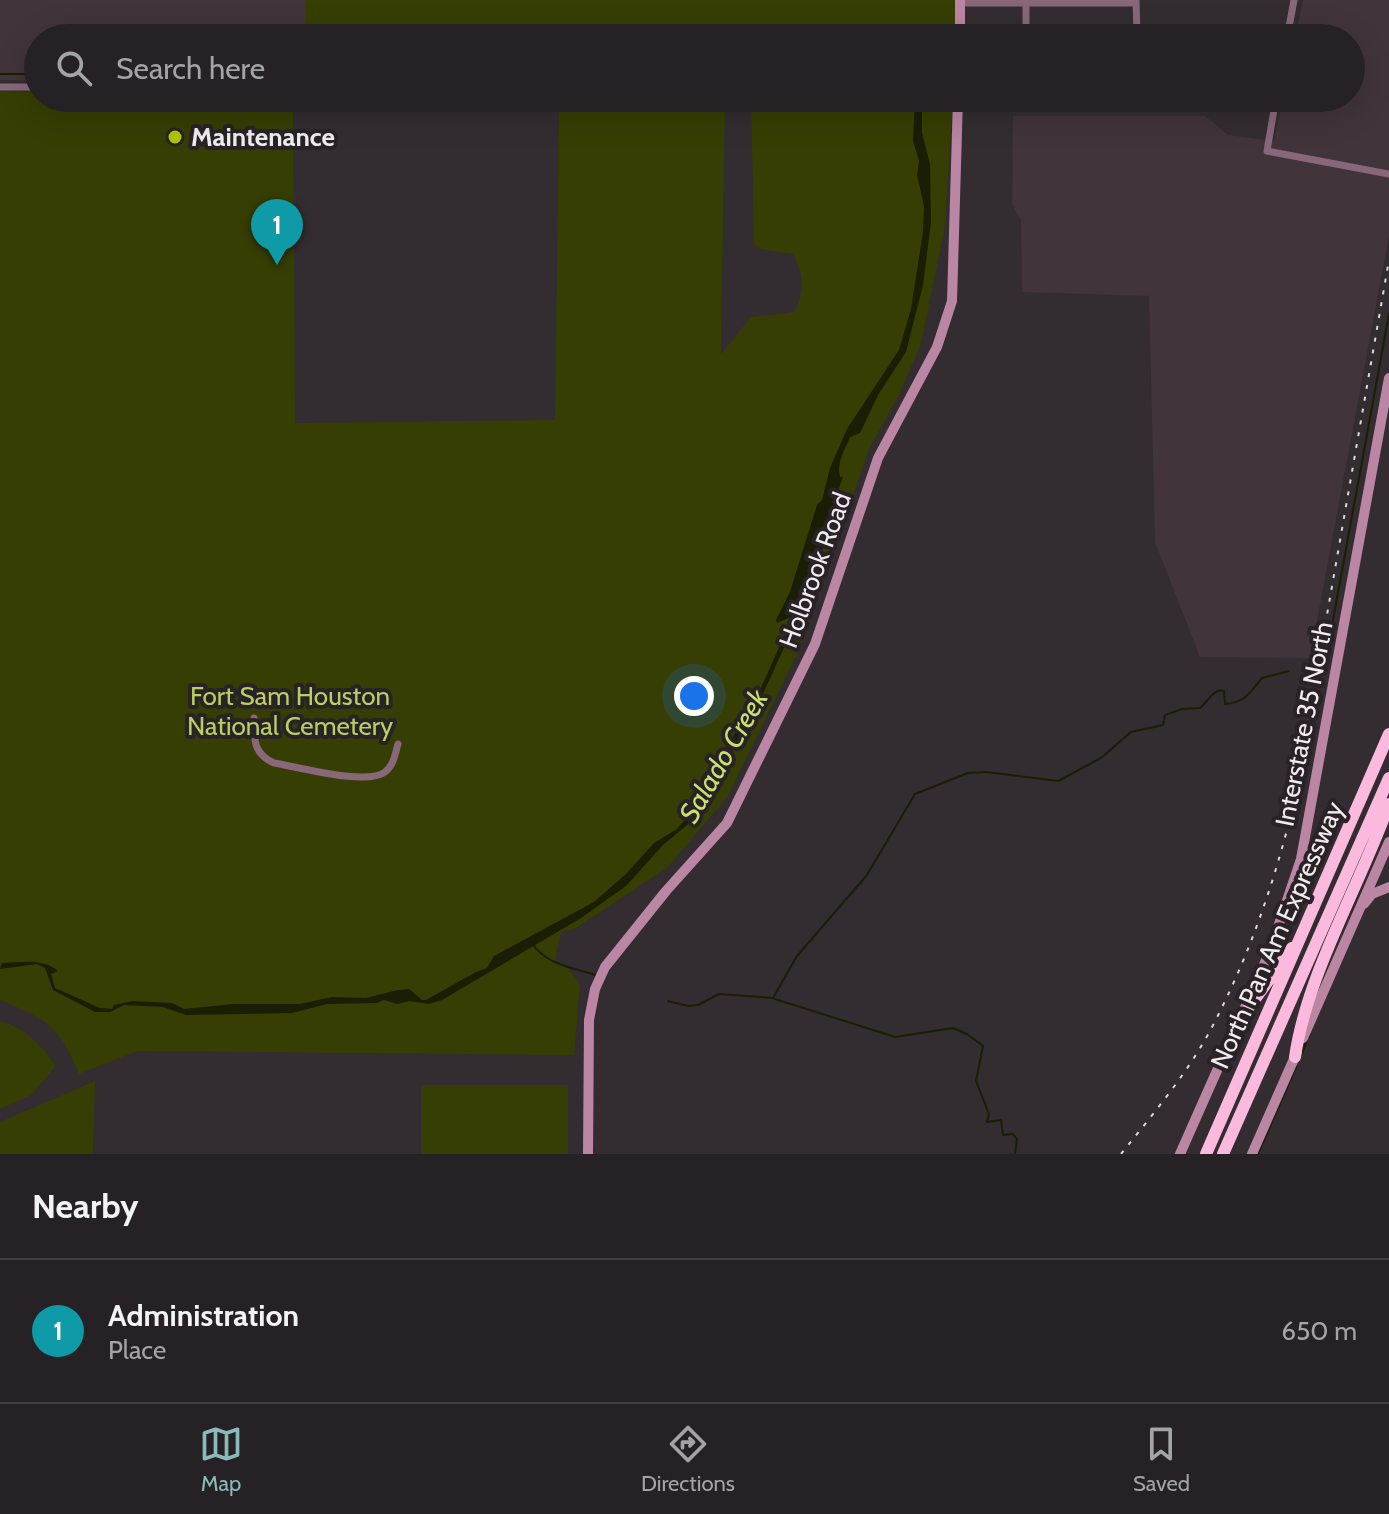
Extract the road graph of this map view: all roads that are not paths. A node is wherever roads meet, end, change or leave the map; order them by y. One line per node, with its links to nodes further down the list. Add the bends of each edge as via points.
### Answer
1 (1294, 0): 8 (street)
2 (960, 1): 4 (street); 5 (main road)
3 (1136, 2): 4 (street); 7 (street)
4 (1026, 4): 6 (street)
5 (960, 24)
6 (1026, 24)
7 (1137, 24)
8 (1290, 24)
9 (0, 87): 10 (street)
10 (24, 87)
11 (958, 112): 26 (main road, Holbrook Road, via 953,292 945,325 878,458 815,644 727,823 599,978 589,1020)
12 (1274, 112): 13 (street, via 1267,151)
13 (1389, 174)
14 (1389, 378): 24 (main road, Interstate 35 North, via 1301,859)
15 (254, 718): 17 (street, via 256,750 274,763 370,778 391,766)
16 (1389, 734): 23 (highway, North Pan Am Expressway)
17 (398, 744)
18 (1389, 778): 29 (highway, North Pan Am Expressway)
19 (1389, 804): 25 (highway, via 1315,984)
20 (1389, 842): 22 (main road)
21 (1389, 887): 22 (main road, via 1372,894)
22 (1357, 911): 25 (main road)
23 (1302, 937): 24 (highway); 28 (highway, North Pan Am Expressway)
24 (1239, 1021): 27 (main road, Interstate 35 North)
25 (1295, 1057): 30 (main road)
26 (588, 1154)
27 (1180, 1154)
28 (1206, 1154)
29 (1223, 1154)
30 (1252, 1154)

